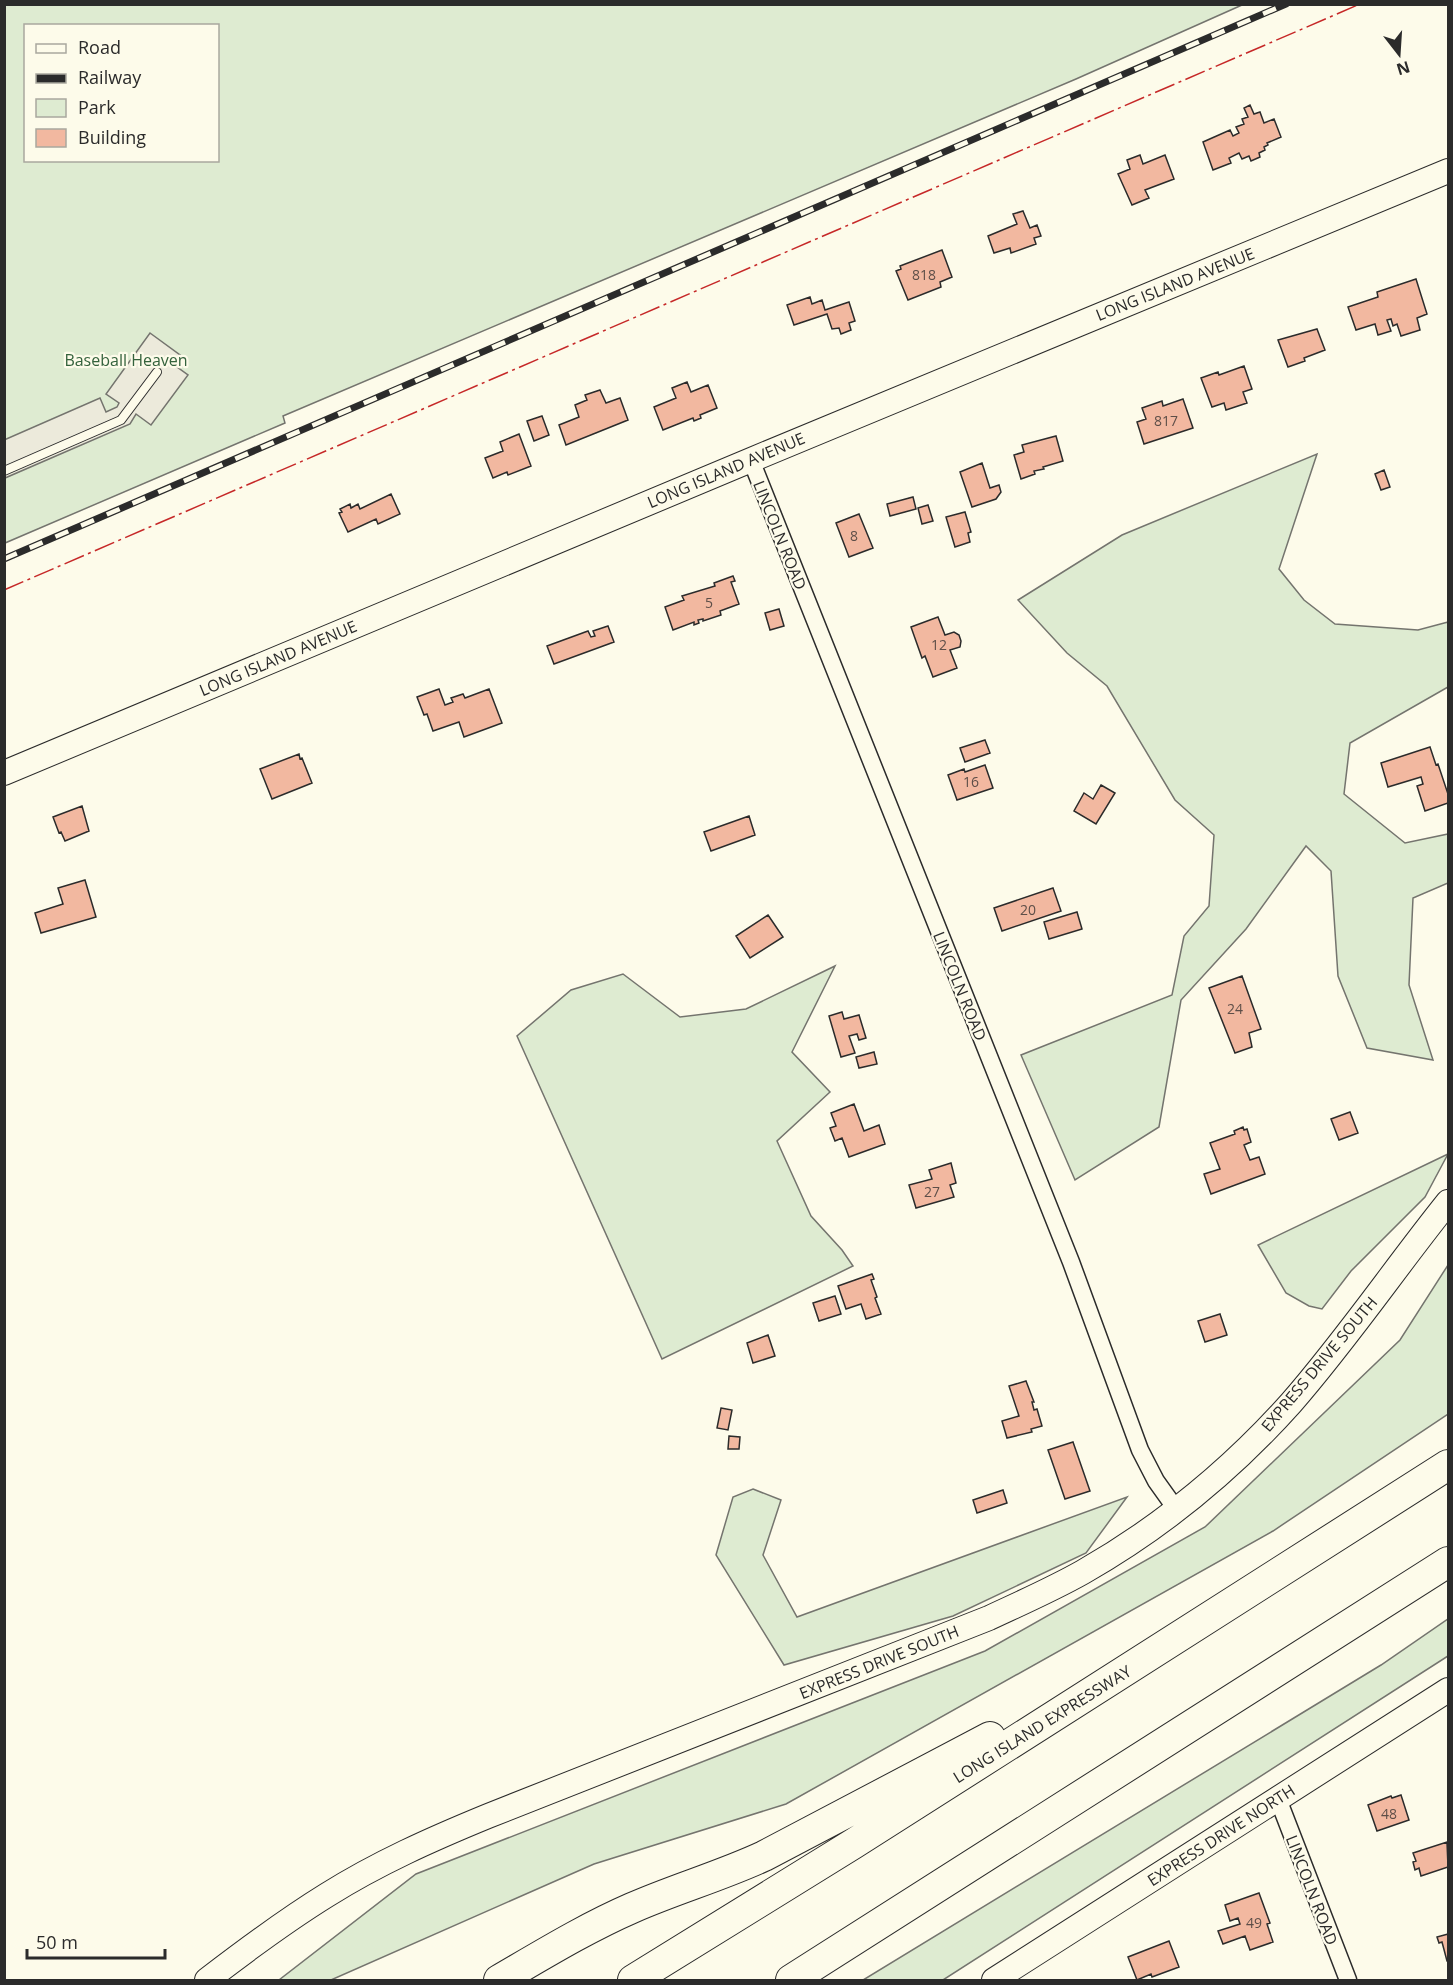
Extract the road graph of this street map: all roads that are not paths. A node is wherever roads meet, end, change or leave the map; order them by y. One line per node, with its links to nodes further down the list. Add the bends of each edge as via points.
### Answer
1 (1449, 171): 3 (main road, LONG ISLAND AVENUE)
2 (157, 372): 4 (lane, via 121,420)
3 (751, 460): 5 (main road, LONG ISLAND AVENUE); 8 (street, LINCOLN ROAD, via 1071,1262 1140,1450)
4 (4, 471)
5 (4, 773)
6 (1449, 1202): 8 (main road, EXPRESS DRIVE SOUTH, via 1291,1402 1238,1457)
7 (1449, 1465): 10 (highway, LONG ISLAND EXPRESSWAY)
8 (1176, 1509): 13 (main road, EXPRESS DRIVE SOUTH, via 1086,1570 989,1618 413,1848 318,1900)
9 (1449, 1562): 16 (highway)
10 (1104, 1684): 14 (highway, via 974,1744 728,1872 602,1923); 15 (highway, LONG ISLAND EXPRESSWAY)
11 (1449, 1690): 12 (main road, EXPRESS DRIVE NORTH)
12 (1278, 1798): 17 (main road, EXPRESS DRIVE NORTH); 18 (street, LINCOLN ROAD)
13 (207, 1980)
14 (499, 1980)
15 (633, 1980)
16 (791, 1980)
17 (994, 1980)
18 (1348, 1980)

